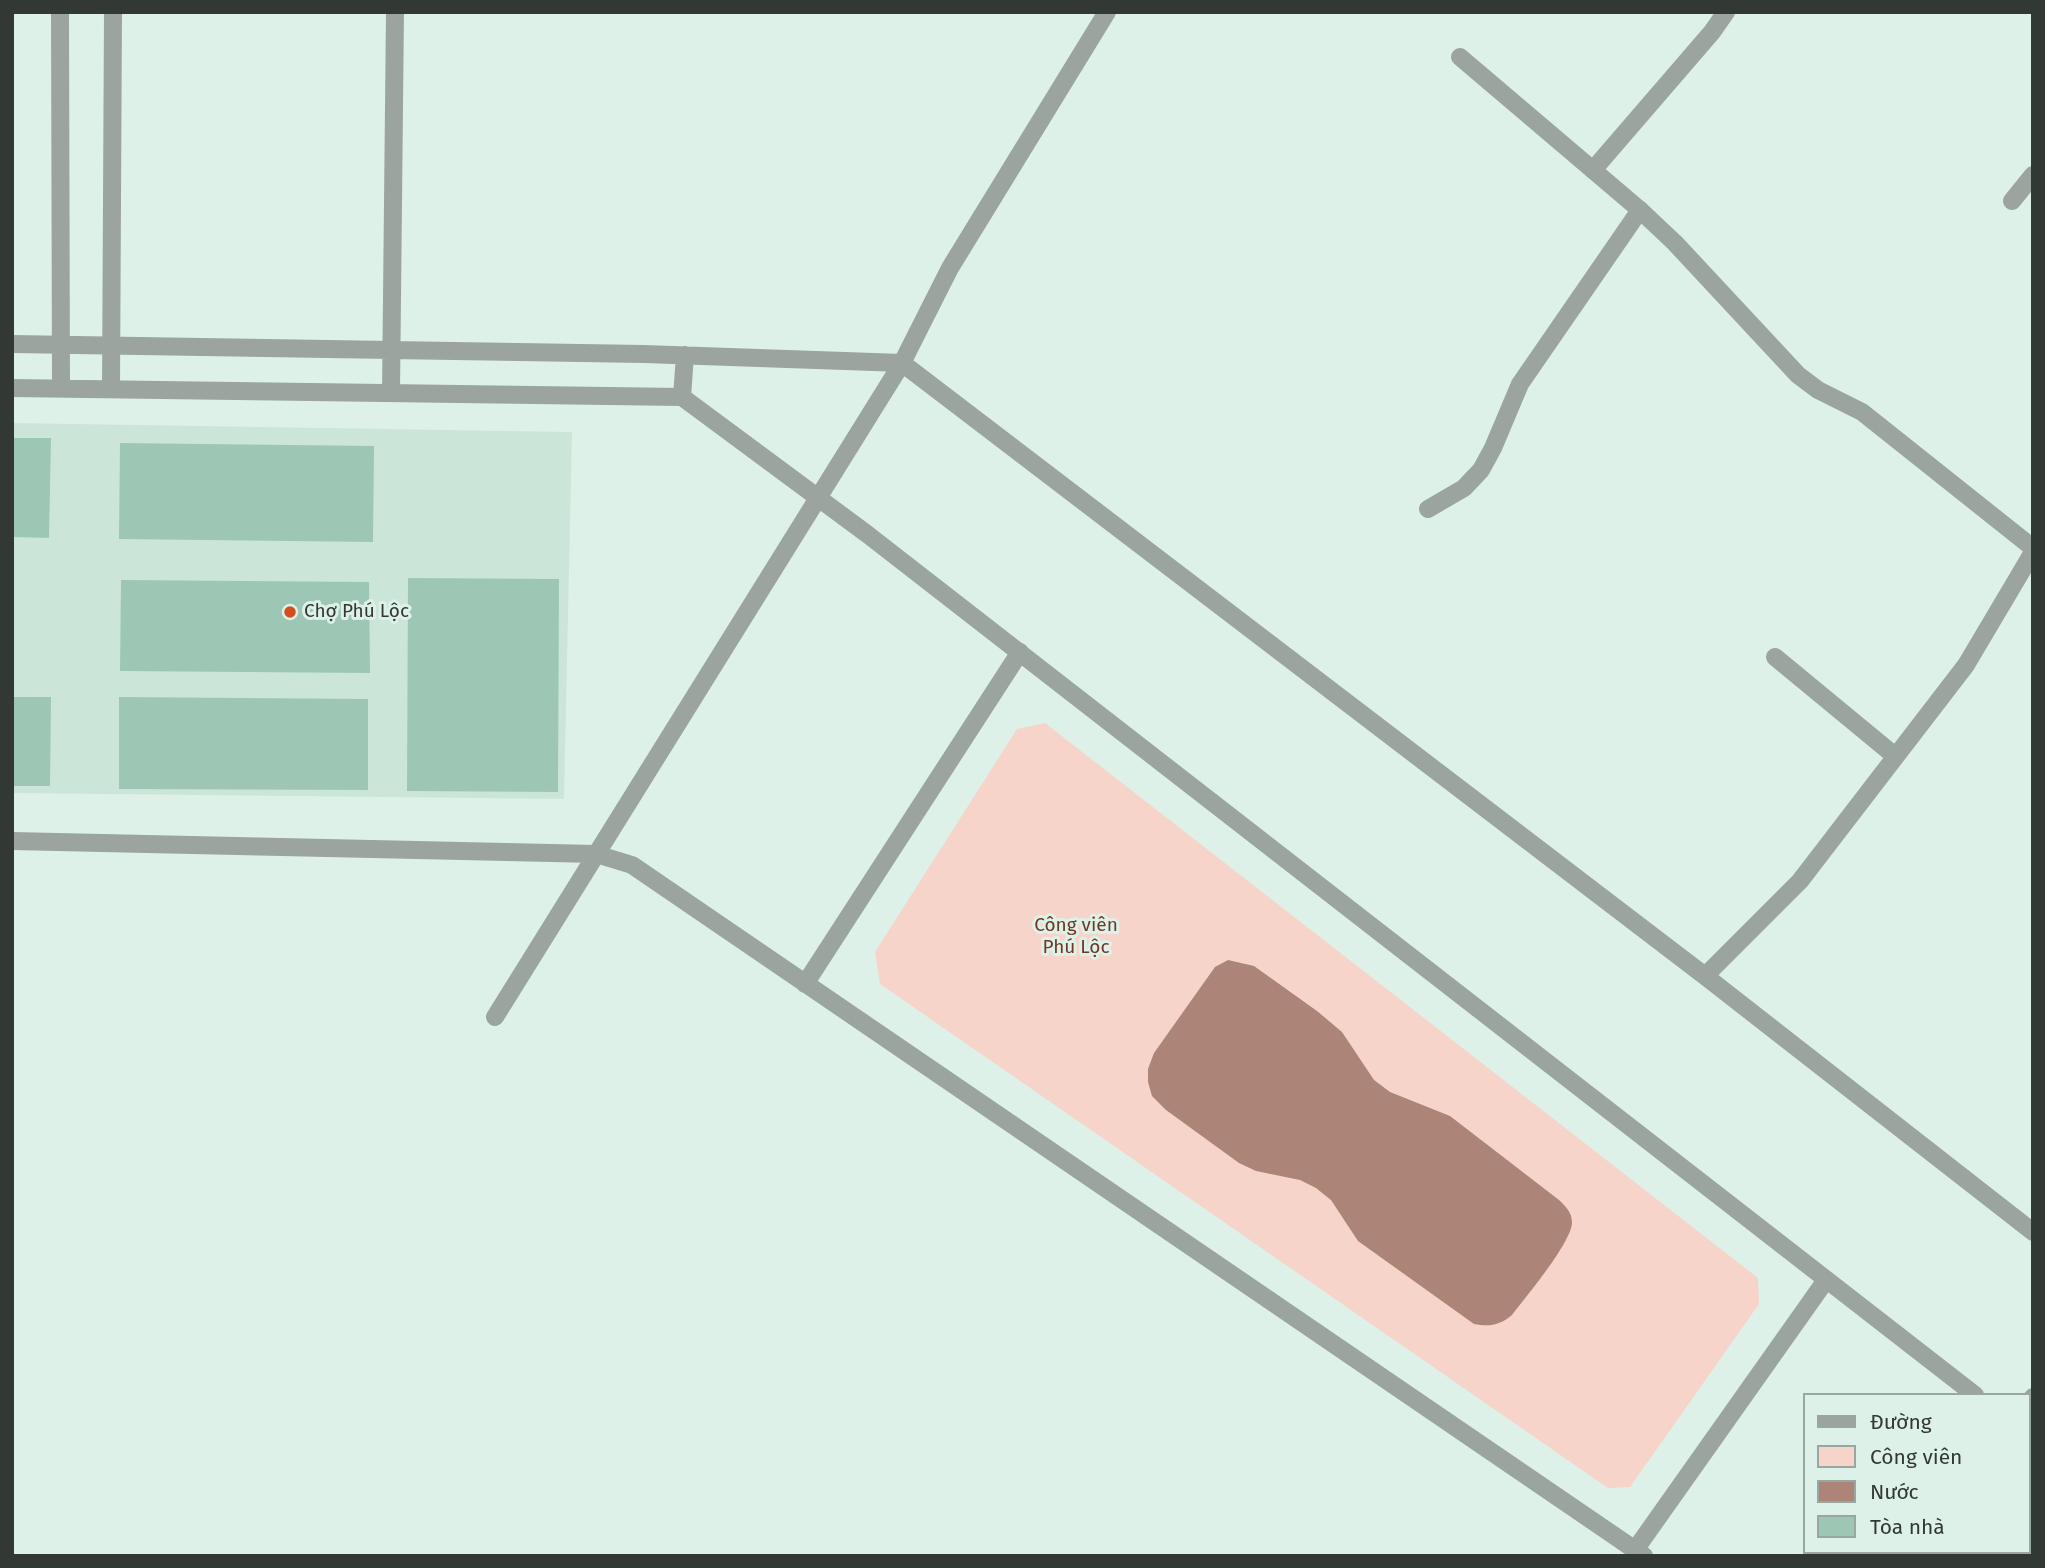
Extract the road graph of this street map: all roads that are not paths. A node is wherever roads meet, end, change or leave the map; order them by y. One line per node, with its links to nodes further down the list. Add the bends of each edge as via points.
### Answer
1 (60, 12): 12 (street)
2 (113, 12): 13 (street)
3 (395, 12): 14 (street)
4 (1107, 12): 16 (street, via 950,268)
5 (1726, 12): 7 (street)
6 (1460, 57): 7 (street)
7 (1593, 170): 10 (street)
8 (2033, 175): 9 (street)
9 (2012, 201)
10 (1640, 210): 23 (street, via 1520,384 1481,470 1464,488); 24 (street, via 1798,375 1862,412)
11 (12, 344): 12 (street)
12 (61, 345): 13 (street); 18 (street)
13 (112, 346): 14 (street); 19 (street)
14 (392, 350): 15 (street); 20 (street)
15 (685, 355): 16 (street); 21 (street)
16 (902, 363): 22 (street); 30 (street)
17 (12, 388): 18 (street)
18 (61, 388): 19 (street)
19 (111, 389): 20 (street)
20 (391, 393): 21 (street)
21 (682, 397): 22 (street)
22 (819, 497): 25 (street); 29 (street)
23 (1429, 509)
24 (2033, 550): 27 (street, via 1966,665)
25 (1020, 652): 31 (street); 34 (street)
26 (1775, 657): 27 (street)
27 (1895, 756): 30 (street, via 1800,881)
28 (12, 841): 29 (street)
29 (596, 854): 31 (street, via 632,865); 32 (street)
30 (1705, 976): 33 (street)
31 (805, 984): 36 (street)
32 (495, 1017)
33 (2033, 1232)
34 (1826, 1280): 35 (street); 36 (street)
35 (1972, 1393)
36 (1639, 1553)

